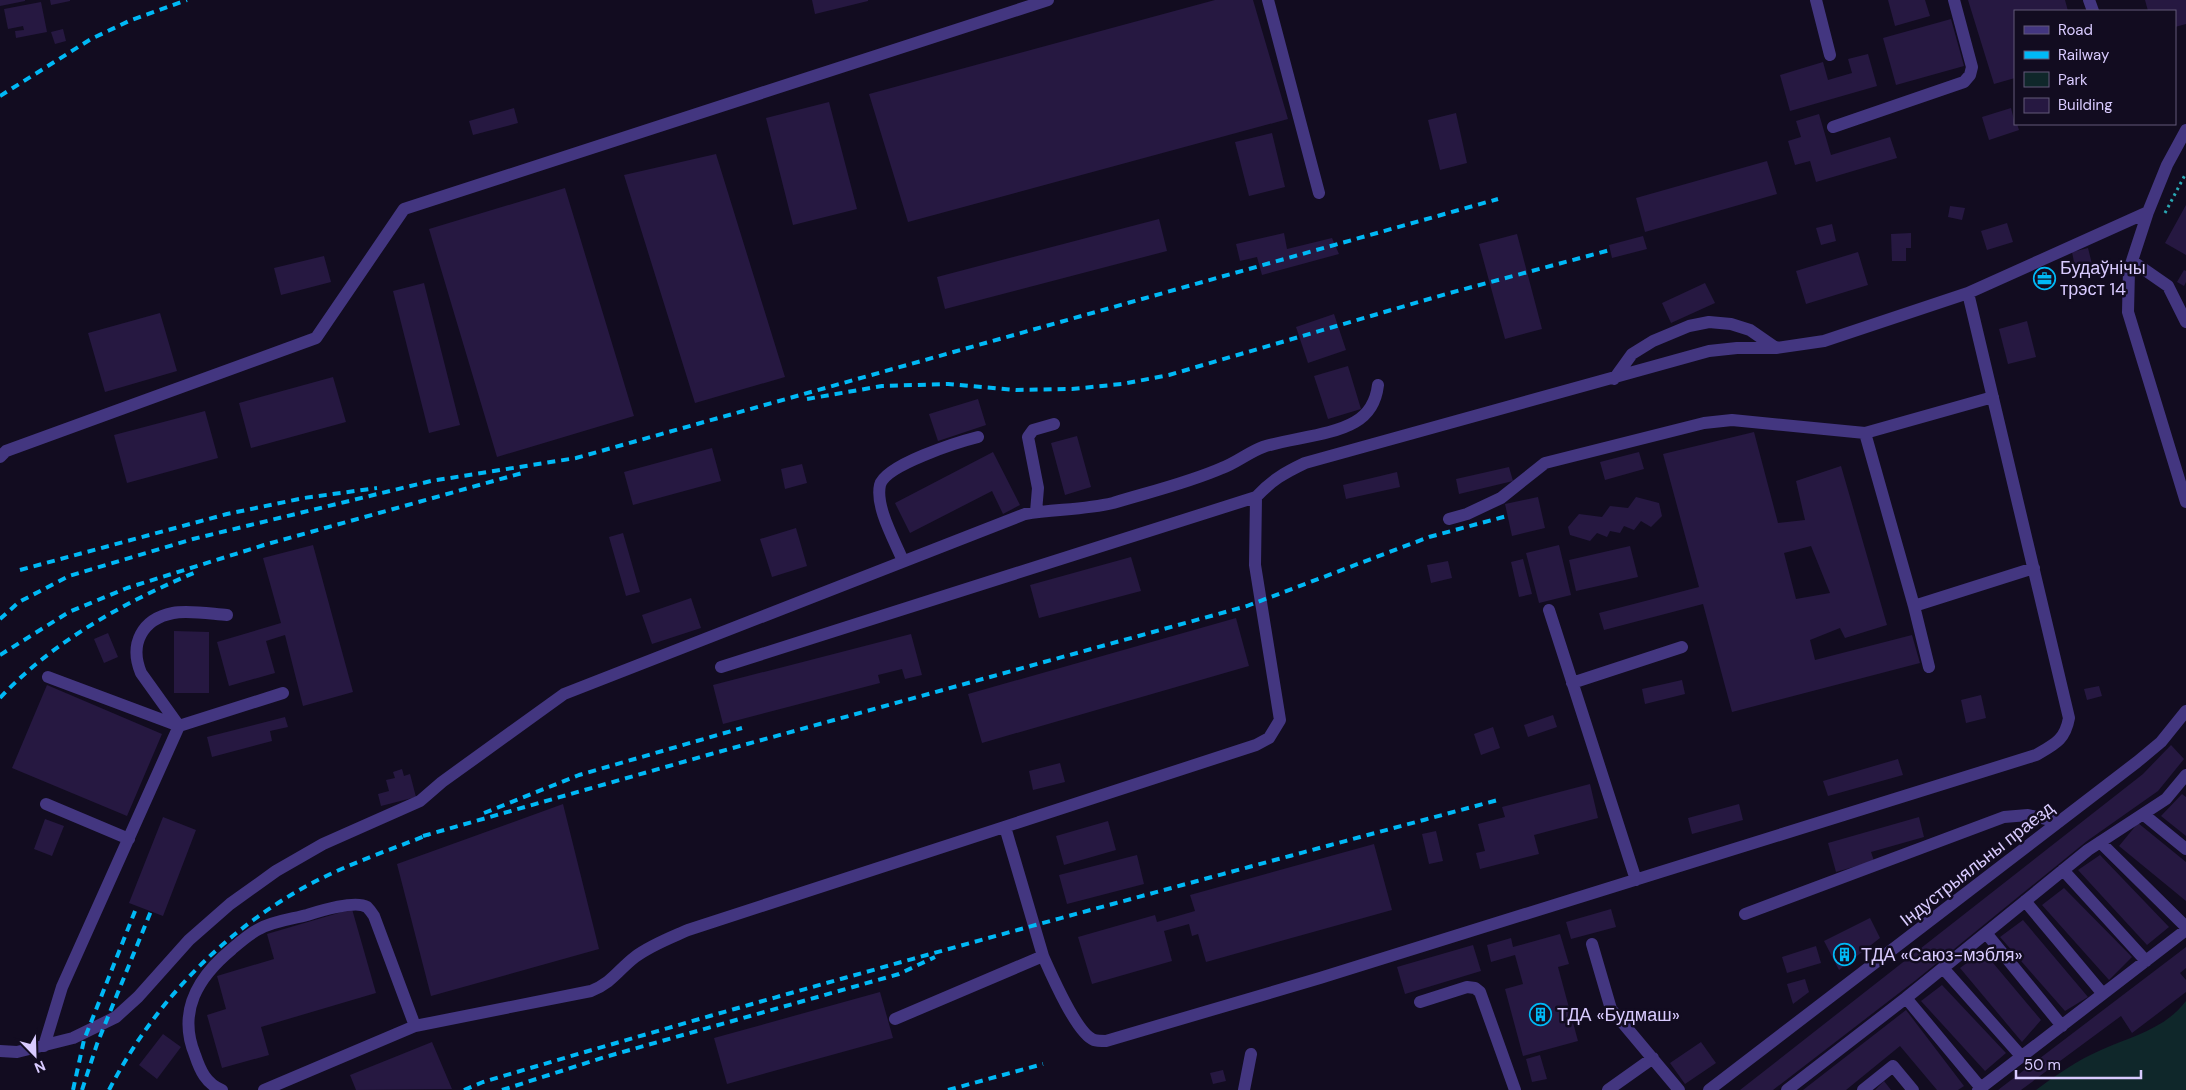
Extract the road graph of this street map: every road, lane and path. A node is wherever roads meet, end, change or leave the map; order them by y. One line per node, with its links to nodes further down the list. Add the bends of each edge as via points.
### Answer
1 (1048, 0): 22 (street, via 404,209 316,338 6,451)
2 (1268, 0): 9 (street)
3 (1816, 0): 5 (street)
4 (1954, 0): 6 (street, via 1972,67 1964,82)
5 (1830, 55)
6 (1833, 128)
7 (2186, 130): 10 (street, via 2167,165)
8 (2186, 174): 11 (path)
9 (1319, 193)
10 (2148, 212): 12 (street); 13 (street)
11 (2163, 216)
12 (2132, 261): 14 (street, via 2168,286); 24 (street, via 2128,312)
13 (1968, 292): 15 (street, via 1824,341); 18 (street)
14 (2186, 322)
15 (1776, 348): 16 (street, via 1709,351); 16 (street, via 1750,330 1709,322 1653,340 1632,354)
16 (1614, 379): 23 (street, via 1305,464 1272,481)
17 (1378, 386): 25 (street, via 1373,406 1365,416 1339,429 1259,448 1222,469 1113,503)
18 (1993, 397): 20 (street); 28 (street)
19 (1054, 424): 25 (street, via 1032,430 1028,437 1038,488)
20 (1865, 433): 26 (street, via 1732,420 1704,423 1545,463 1501,498); 29 (street)
21 (978, 436): 27 (street, via 942,446 887,474 880,484 884,516)
22 (0, 457)
23 (1256, 497): 33 (street); 45 (street, via 1255,565 1280,720 1270,738)
24 (2186, 502)
25 (1036, 512): 27 (street)
26 (1449, 519)
27 (904, 561): 65 (street, via 564,694 420,800 323,844 276,871 230,904 189,940 116,1017 73,1038)
28 (2034, 568): 29 (street); 50 (street, via 2069,718 2066,733 2056,744 2036,755)
29 (1914, 606): 34 (street)
30 (1549, 610): 36 (street)
31 (227, 615): 39 (street, via 174,612 141,631 135,653 137,664)
32 (1682, 647): 36 (street)
33 (721, 667)
34 (1929, 667)
35 (48, 677): 39 (street)
36 (1572, 683): 50 (street)
37 (283, 693): 39 (street)
38 (2185, 713): 40 (street); 44 (street, Індустрыяльны праезд, via 2161,742)
39 (179, 726): 46 (street)
40 (2186, 728)
41 (2185, 779): 43 (street)
42 (46, 804): 46 (street)
43 (2143, 814): 47 (street); 48 (street)
44 (2059, 822): 52 (street, via 2028,815 2004,818); 77 (street, Індустрыяльны праезд)
45 (1004, 827): 56 (street); 63 (street, via 688,930 653,946 634,958 605,985 591,991)
46 (129, 839): 65 (street, via 62,987)
47 (2100, 842): 49 (street); 53 (street)
48 (2186, 849)
49 (2063, 870): 51 (street); 57 (street)
50 (1636, 880): 56 (street, via 1106,1041 1093,1040 1083,1031)
51 (2025, 901): 54 (street); 59 (street)
52 (1745, 914)
53 (2186, 928): 57 (street)
54 (1986, 933): 58 (street); 64 (street)
55 (1592, 944): 69 (street, via 1611,1009)
56 (1042, 956): 62 (street)
57 (2146, 961): 59 (street)
58 (1943, 968): 60 (street); 68 (street)
59 (2103, 994): 64 (street)
60 (1906, 998): 70 (street); 78 (street)
61 (1420, 1002): 74 (street, via 1467,986 1480,992)
62 (895, 1019)
63 (415, 1026): 71 (street, via 374,916 367,907 330,908 261,928 245,938 206,974 196,990 187,1018 188,1039 200,1070 207,1081); 72 (street)
64 (2062, 1026): 68 (street)
65 (44, 1046): 66 (street, via 17,1052)
66 (0, 1051)
67 (1251, 1054): 73 (street)
68 (2022, 1057): 70 (street)
69 (1653, 1058): 75 (street); 76 (street)
70 (1979, 1089)
71 (222, 1090)
72 (264, 1090)
73 (1244, 1090)
74 (1515, 1090)
75 (1608, 1090)
76 (1679, 1090)
77 (1709, 1090)
78 (1787, 1090)
79 (1863, 1090): 80 (street, via 1893,1066)
80 (1913, 1090)

